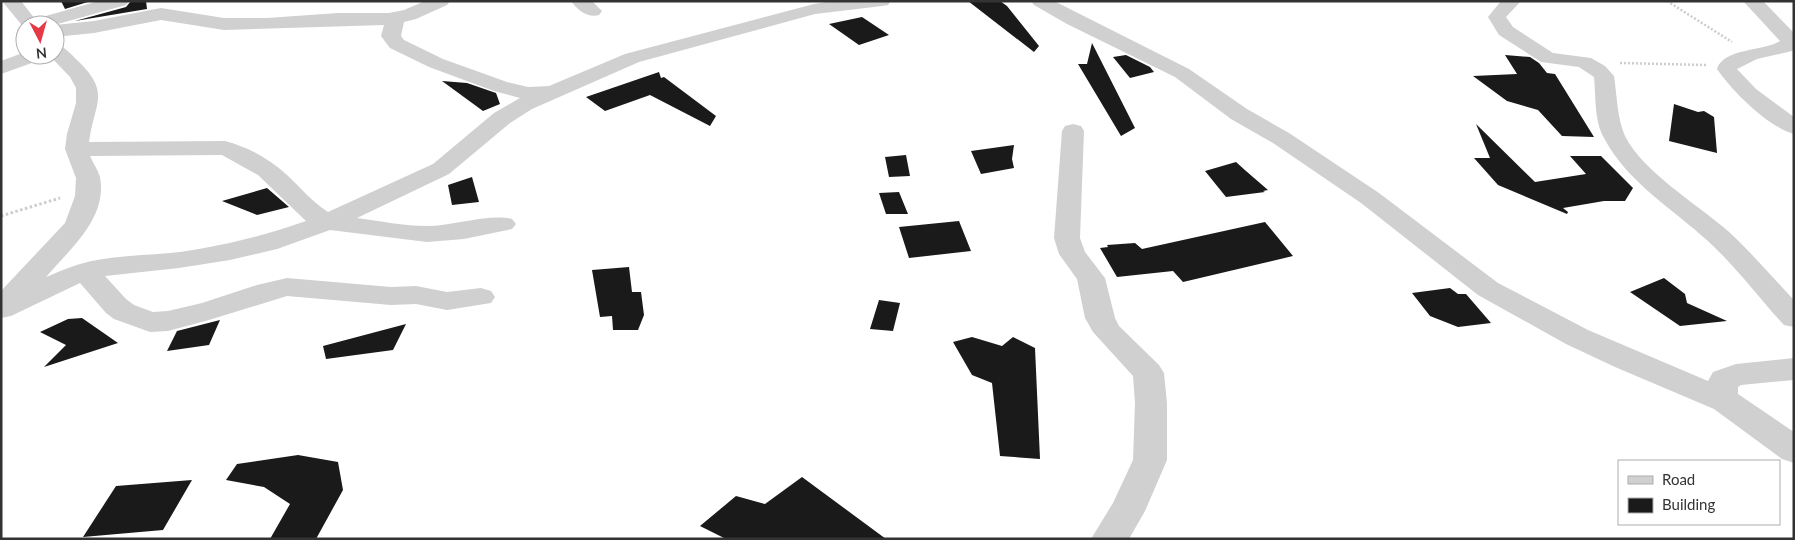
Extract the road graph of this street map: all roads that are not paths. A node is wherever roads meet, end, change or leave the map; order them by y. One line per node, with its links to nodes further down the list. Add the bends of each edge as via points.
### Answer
1 (11, 1): 10 (street)
2 (120, 1): 11 (street)
3 (441, 1): 12 (street)
4 (838, 1): 9 (street)
5 (882, 1): 9 (street)
6 (1040, 1): 28 (street, via 1182,73 1239,114 1370,198 1488,289 1532,315)
7 (1512, 1): 26 (street, via 1497,17 1506,31 1548,58 1584,62 1604,76 1609,121 1626,155 1646,176 1720,238)
8 (1752, 1): 18 (street, via 1790,41 1785,47 1750,54 1727,69 1761,103)
9 (814, 9): 17 (street, via 650,52)
10 (20, 15)
11 (56, 15)
12 (395, 18): 13 (street, via 224,24 161,14); 17 (street, via 391,36 397,44 436,63 528,93)
13 (65, 30)
14 (65, 60): 20 (street, via 78,72 86,87 88,101)
15 (15, 63): 16 (street)
16 (1, 68)
17 (549, 92): 21 (street, via 502,118 437,171)
18 (1794, 127)
19 (1073, 131): 30 (street, via 1067,238 1072,254 1091,278 1100,318 1108,332 1148,373 1152,403 1150,460 1127,512)
20 (77, 149): 21 (street, via 225,148 271,173 305,209); 25 (street, via 88,177 88,189 77,226)
21 (328, 222): 22 (street, via 426,234); 23 (street, via 268,243 230,252)
22 (503, 224)
23 (85, 271): 24 (street, via 116,306 150,322 209,311 267,290 287,287 391,296 416,295 447,301); 25 (street)
24 (481, 297)
25 (2, 308)
26 (1794, 318)
27 (1794, 369): 28 (street, via 1736,375 1724,380 1721,391)
28 (1725, 401): 29 (street)
29 (1794, 450)
30 (1108, 539)

